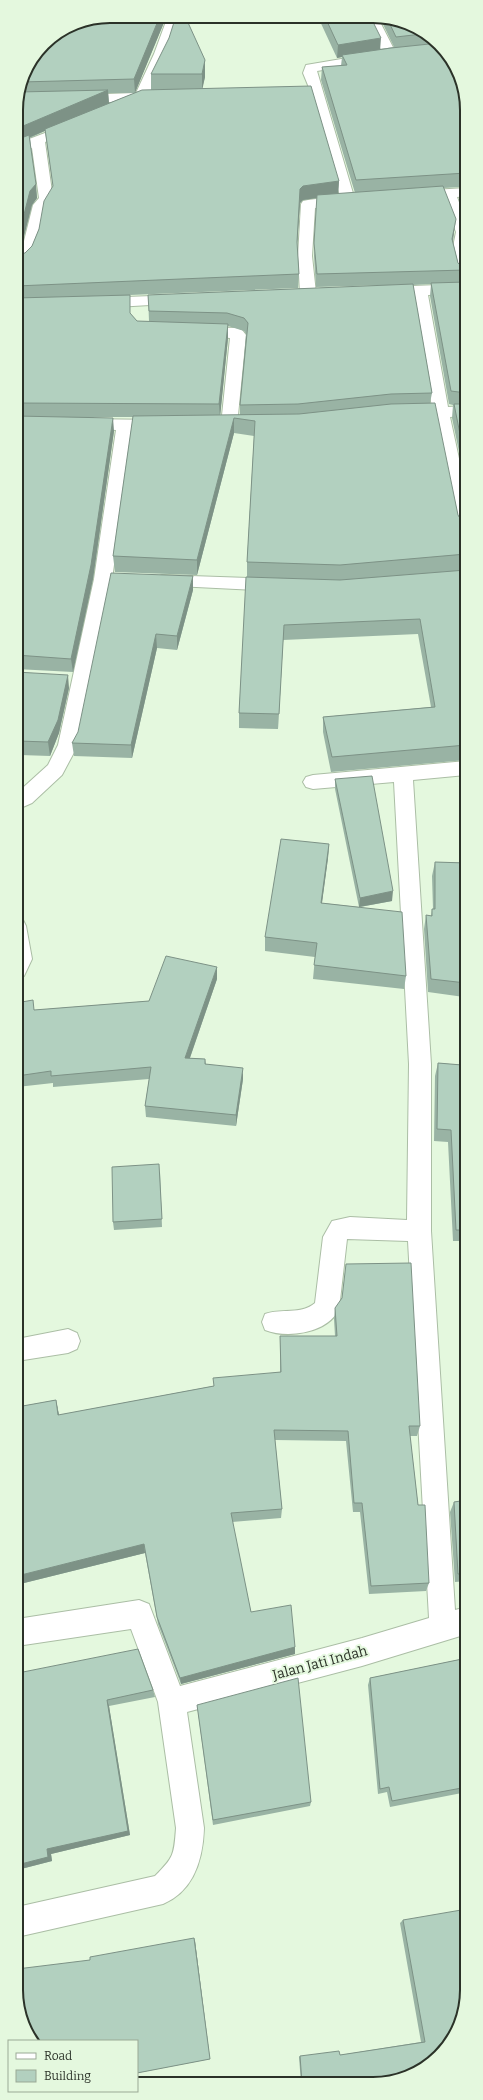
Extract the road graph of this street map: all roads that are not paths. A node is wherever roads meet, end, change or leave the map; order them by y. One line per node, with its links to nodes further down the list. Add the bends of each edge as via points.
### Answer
1 (172, 23): 7 (street)
2 (374, 23): 4 (street)
3 (404, 54): 4 (street)
4 (390, 55): 5 (street, via 311,68 310,73)
5 (318, 94): 6 (street); 18 (street)
6 (268, 96)
7 (141, 97): 8 (street); 9 (street); 10 (street)
8 (165, 97)
9 (64, 99)
10 (106, 112)
11 (86, 121): 12 (street)
12 (38, 142): 13 (street); 22 (street, via 46,199 40,205 28,255)
13 (23, 147)
14 (460, 192): 15 (street)
15 (448, 193): 16 (street); 19 (street)
16 (402, 196)
17 (363, 199): 18 (street)
18 (348, 200): 26 (street, via 308,204)
19 (460, 226)
20 (460, 242): 21 (street)
21 (460, 258)
22 (23, 259)
23 (460, 289): 24 (street)
24 (420, 291): 25 (street); 31 (street)
25 (368, 292)
26 (308, 293)
27 (193, 299): 28 (street, via 139,308)
28 (85, 304)
29 (181, 332): 36 (street, via 227,332 238,335)
30 (460, 411): 31 (street)
31 (441, 412): 32 (street); 37 (street)
32 (390, 413)
33 (71, 424): 34 (street)
34 (125, 425): 35 (street); 43 (street, via 111,579 74,681 68,745 55,770)
35 (177, 425)
36 (229, 425)
37 (460, 502)
38 (142, 580): 39 (street)
39 (292, 586)
40 (460, 768): 41 (street)
41 (403, 773): 42 (street); 44 (street, via 430,1064)
42 (313, 782)
43 (23, 799)
44 (419, 1230): 45 (street, via 340,1229 334,1237 327,1309 309,1321); 48 (street)
45 (274, 1322)
46 (68, 1341): 47 (street)
47 (23, 1349)
48 (455, 1624): 50 (street, Jalan Jati Indah, via 362,1652)
49 (23, 1631): 50 (street, via 139,1614)
50 (172, 1702): 51 (street, via 190,1828 189,1846 183,1868 163,1889)
51 (23, 1921)

